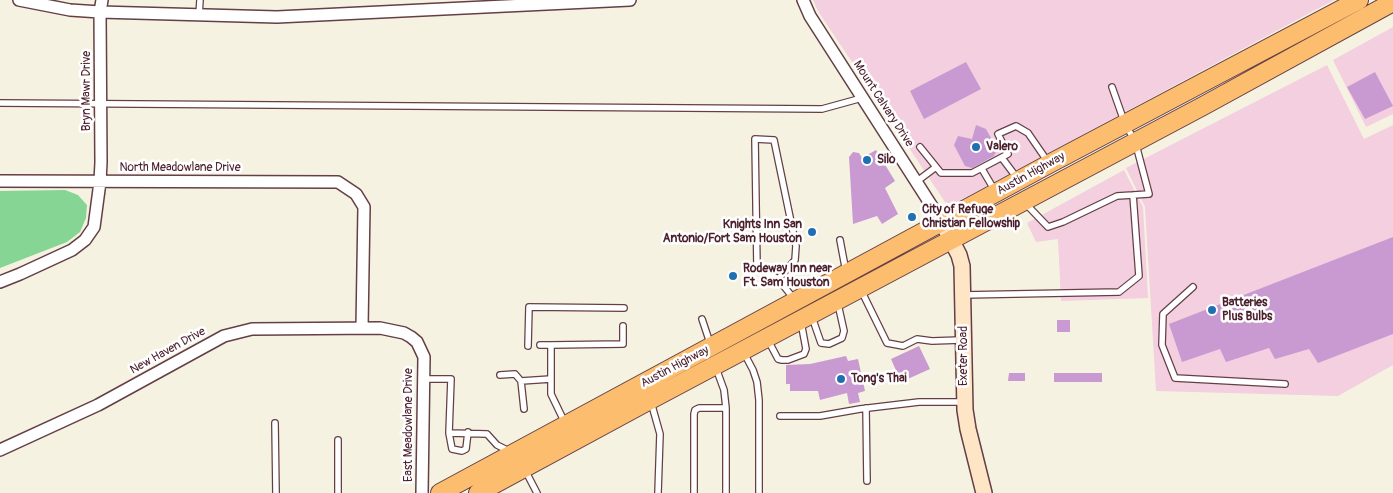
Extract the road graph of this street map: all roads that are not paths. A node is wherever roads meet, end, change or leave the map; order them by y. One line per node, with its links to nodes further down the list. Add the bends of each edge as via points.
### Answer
1 (19, 0): 8 (street)
2 (102, 0): 8 (street, Bryn Mawr Drive)
3 (200, 0): 9 (lane)
4 (630, 0): 9 (street, via 276,17)
5 (804, 0): 11 (street, Mount Calvary Drive, via 810,16)
6 (1359, 0): 14 (main road, Austin Highway)
7 (1393, 2): 15 (main road, Austin Highway)
8 (100, 12): 9 (street); 13 (street, Bryn Mawr Drive)
9 (199, 15)
10 (1112, 87): 14 (lane)
11 (862, 98): 13 (lane, via 822,109); 24 (street, Mount Calvary Drive)
12 (0, 103): 13 (lane)
13 (101, 104): 23 (street, Bryn Mawr Drive)
14 (1125, 124): 15 (lane); 18 (main road, Austin Highway)
15 (1135, 141): 26 (lane, via 1150,194); 27 (main road, Austin Highway)
16 (920, 147): 19 (lane)
17 (1002, 158): 18 (lane, via 1008,154 998,134 1016,126 1028,133); 20 (lane); 22 (lane)
18 (1049, 164): 22 (main road, Austin Highway)
19 (936, 167): 20 (lane, via 941,174 972,174); 24 (lane)
20 (982, 169): 25 (lane)
21 (0, 181): 23 (street, North Meadowlane Drive)
22 (1018, 181): 25 (main road, Austin Highway)
23 (100, 182): 33 (street, Bryn Mawr Drive, via 94,227 85,240 56,258); 43 (street, North Meadowlane Drive, via 338,182 356,194 364,207)
24 (916, 182): 28 (street, Mount Calvary Drive)
25 (997, 193): 28 (main road, Austin Highway)
26 (1134, 195): 27 (lane, via 1117,196 1048,226); 36 (lane, via 1139,276 1119,292)
27 (1023, 201): 30 (main road, Austin Highway)
28 (942, 222): 30 (street, Exeter Road); 31 (main road, Austin Highway)
29 (840, 240): 31 (lane)
30 (952, 240): 35 (main road, Austin Highway); 36 (street, Exeter Road, via 962,266)
31 (846, 275): 38 (main road, Austin Highway)
32 (778, 279): 32 (lane, via 757,267 755,139 774,140 796,246 795,260); 38 (lane)
33 (0, 282)
34 (1194, 287): 56 (lane, via 1163,314 1162,345 1175,378)
35 (860, 288): 37 (main road, Austin Highway); 45 (lane, via 886,343 903,346 916,339)
36 (963, 295): 45 (street, Exeter Road)
37 (838, 300): 40 (main road, Austin Highway); 40 (lane, via 844,331 842,338 829,344 821,343)
38 (796, 302): 49 (main road, Austin Highway)
39 (624, 308): 48 (lane, via 529,307)
40 (806, 318): 44 (main road, Austin Highway); 44 (lane, via 804,354 788,360 778,359)
41 (702, 319): 49 (lane)
42 (623, 326): 47 (lane, via 623,344)
43 (362, 327): 53 (street, East Meadowlane Drive, via 390,330 417,342 424,357); 68 (street, New Haven Drive, via 252,328 224,336 98,405)
44 (767, 338): 50 (main road, Austin Highway)
45 (964, 340): 58 (street, Exeter Road)
46 (540, 345): 47 (lane)
47 (551, 345): 54 (lane)
48 (528, 346)
49 (712, 347): 64 (main road, Austin Highway)
50 (743, 351): 51 (main road, Austin Highway); 81 (lane, via 757,382)
51 (715, 366): 57 (main road, Austin Highway); 59 (lane, via 724,390)
52 (500, 375): 55 (lane, via 515,374)
53 (423, 379): 66 (lane, via 451,379); 74 (street, East Meadowlane Drive)
54 (551, 379): 55 (lane); 64 (lane, via 551,394)
55 (522, 381): 61 (lane)
56 (1285, 384)
57 (650, 400): 70 (main road, Austin Highway); 78 (lane, via 660,434)
58 (965, 402): 60 (lane, via 919,402); 82 (street, Exeter Road, via 968,429)
59 (726, 408): 79 (lane, via 695,410); 80 (lane)
60 (866, 408): 62 (lane, via 820,416); 71 (lane)
61 (524, 409)
62 (780, 416)
63 (275, 423): 72 (lane)
64 (566, 425): 69 (main road, Austin Highway)
65 (468, 432): 66 (lane); 66 (lane, via 466,449 462,452 452,449); 69 (lane, via 488,434 504,450)
66 (449, 433)
67 (338, 440): 73 (lane)
68 (0, 450)
69 (516, 452): 75 (main road, Austin Highway)
70 (524, 468): 76 (main road, Austin Highway); 77 (lane)
71 (867, 481)
72 (276, 493)
73 (338, 493)
74 (422, 493)
75 (440, 493)
76 (478, 493)
77 (538, 493)
78 (658, 493)
79 (694, 493)
80 (726, 493)
81 (759, 493)
82 (984, 493)

